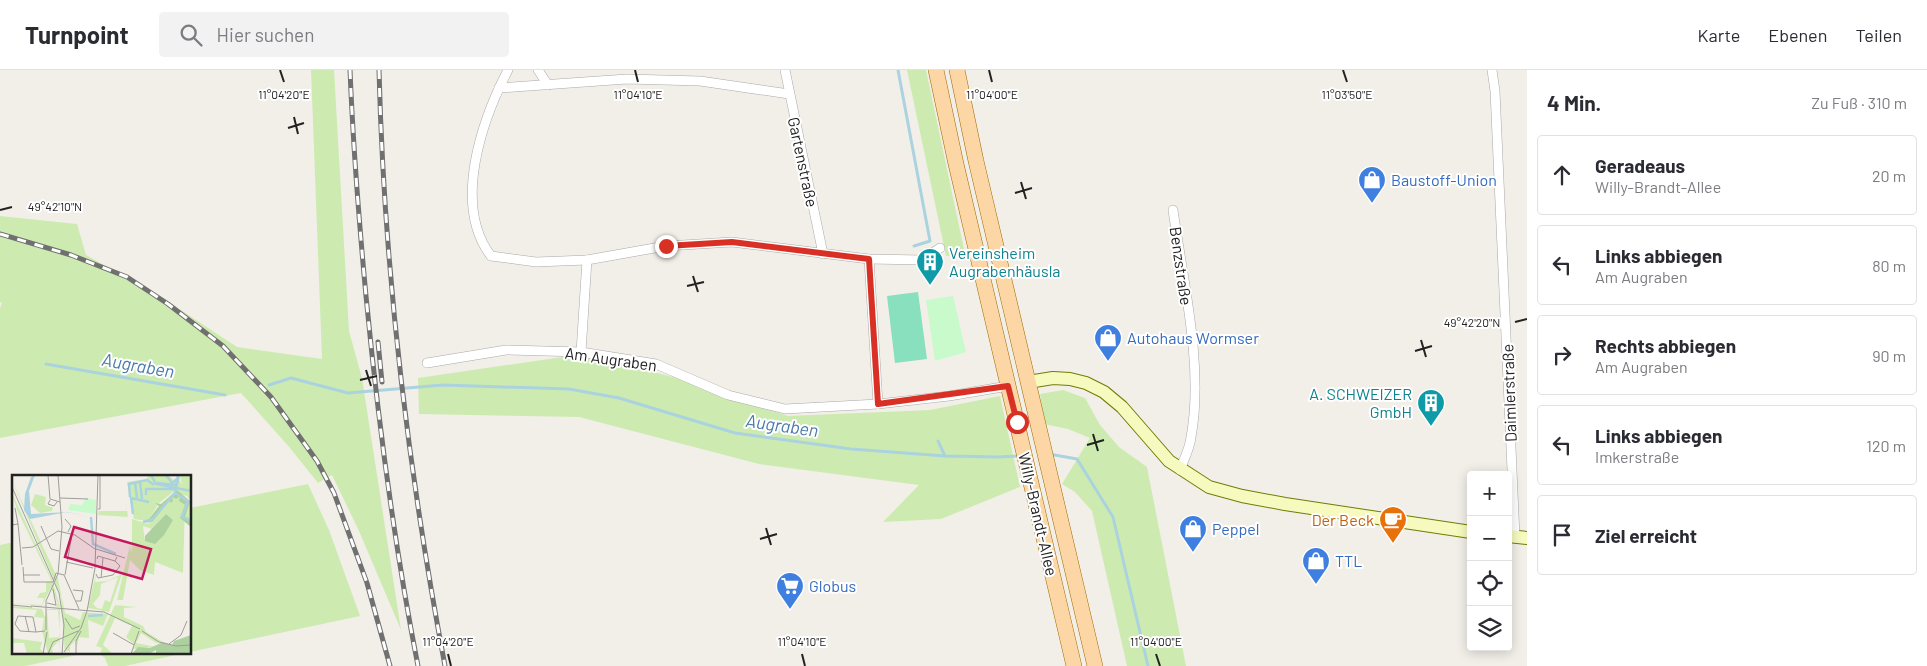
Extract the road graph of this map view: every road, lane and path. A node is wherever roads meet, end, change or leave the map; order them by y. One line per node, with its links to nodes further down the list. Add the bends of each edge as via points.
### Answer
1 (508, 70): 8 (street)
2 (538, 70): 7 (street)
3 (785, 70): 9 (street, Gartenstraße)
4 (936, 70): 18 (main road, Willy-Brandt-Allee)
5 (958, 70): 17 (main road, Willy-Brandt-Allee)
6 (1492, 70): 22 (street, Daimlerstraße)
7 (548, 85): 8 (street); 9 (street, via 627,79 700,81)
8 (499, 88): 14 (street, via 480,136 474,167 472,202 482,244 491,256 536,262)
9 (789, 94): 12 (street, Gartenstraße)
10 (1173, 210): 20 (street, Benzstraße, via 1193,348 1195,405 1191,440)
11 (940, 248): 13 (street, via 922,260)
12 (823, 254): 13 (street); 14 (street, via 732,242 666,246)
13 (869, 259): 19 (street)
14 (587, 260): 15 (street)
15 (581, 352): 16 (street, Am Augraben, via 506,350); 19 (street, Am Augraben, via 656,364 728,395 785,408)
16 (427, 363)
17 (1028, 382): 18 (main road); 20 (street, via 1070,379 1104,392 1122,406 1158,451); 24 (main road, Willy-Brandt-Allee)
18 (1008, 386): 19 (street, Am Augraben); 23 (main road, Willy-Brandt-Allee)
19 (878, 404)
20 (1180, 470): 21 (street, via 1209,487 1242,496)
21 (1467, 531)
22 (1517, 537)
23 (1074, 666)
24 (1095, 666)

